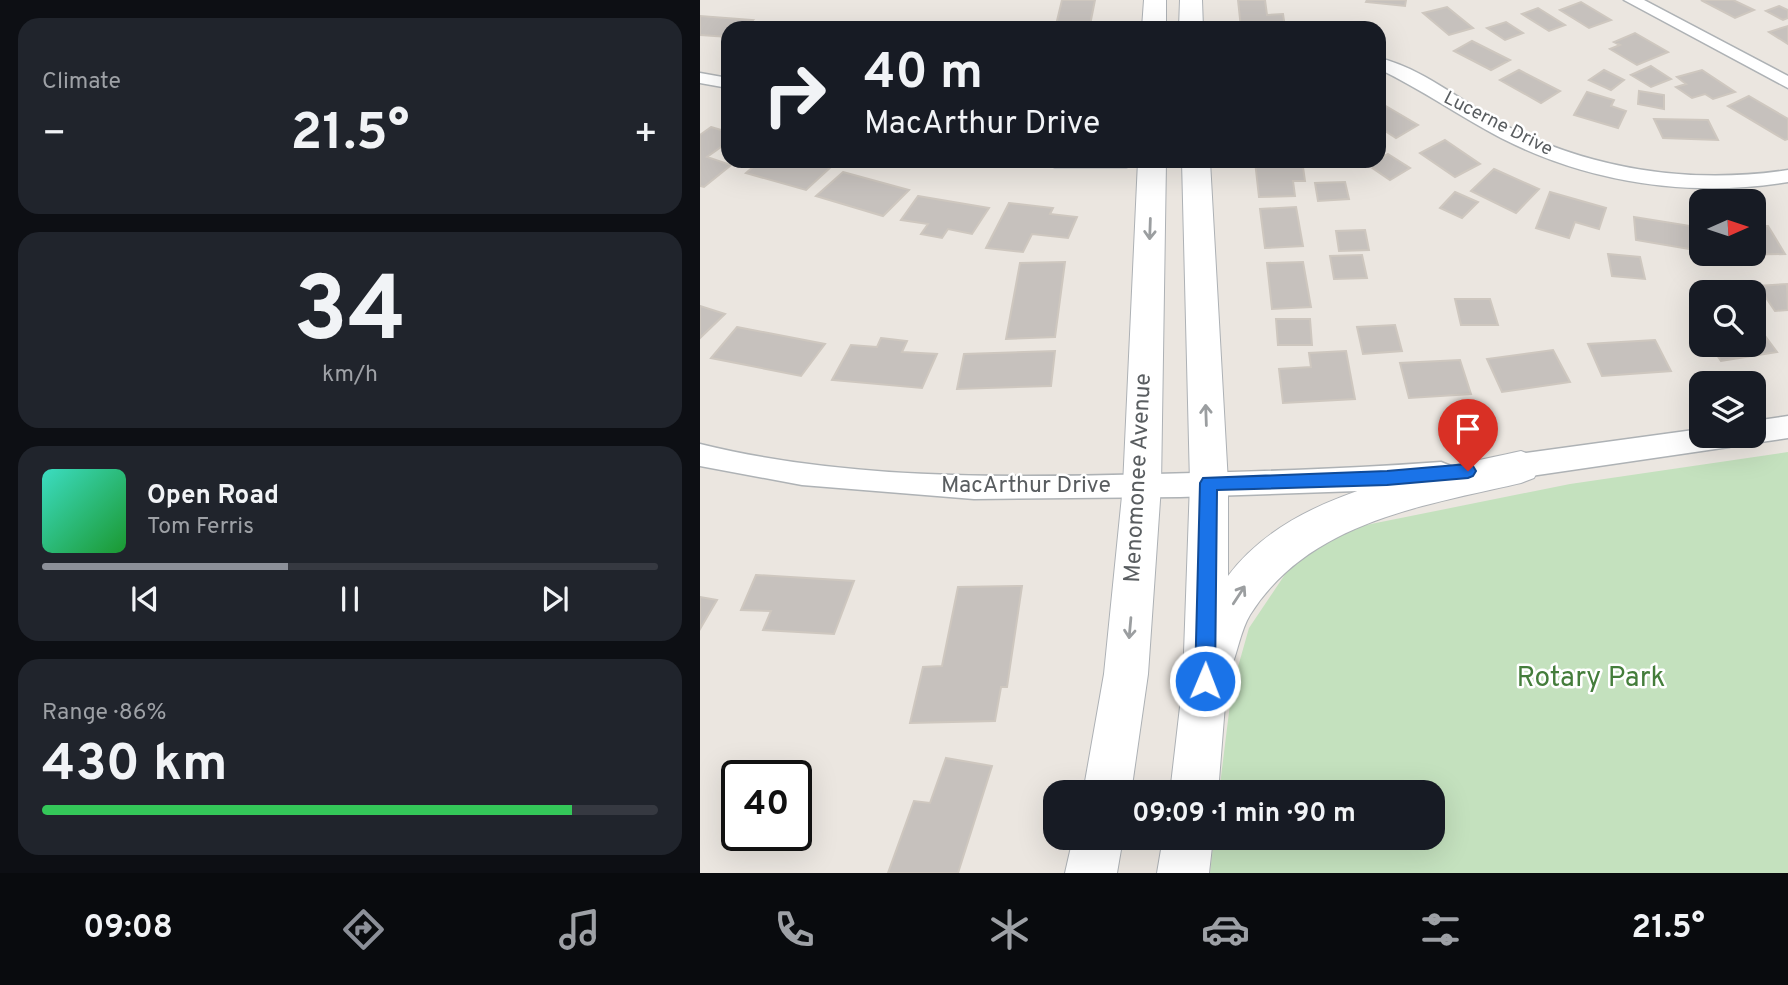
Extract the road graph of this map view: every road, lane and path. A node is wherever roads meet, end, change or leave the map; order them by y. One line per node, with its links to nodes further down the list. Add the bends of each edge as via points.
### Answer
1 (1154, 0): 4 (street)
2 (1191, 0): 5 (street)
3 (1632, 0): 9 (street)
4 (1154, 21)
5 (1191, 21)
6 (1386, 66): 12 (street, Lucerne Drive, via 1529,144 1582,162 1623,173 1694,182)
7 (700, 78): 8 (street)
8 (721, 82)
9 (1788, 83)
10 (1152, 168): 19 (street, Menomonee Avenue, one-way to 19)
11 (1196, 168): 18 (street, one-way to 11)
12 (1788, 176)
13 (1788, 427): 14 (street)
14 (1766, 430)
15 (1689, 442): 17 (street, MacArthur Drive)
16 (700, 455): 19 (street, MacArthur Drive, via 900,485)
17 (1521, 467): 18 (street, MacArthur Drive, via 1387,478); 20 (street, one-way to 17, via 1231,607 1248,580 1294,539 1334,516 1372,503)
18 (1209, 483): 19 (street, MacArthur Drive); 20 (street)
19 (1142, 486): 21 (street, Menomonee Avenue, one-way to 21, via 1126,674)
20 (1205, 681): 22 (street)
21 (1109, 780)
22 (1195, 780)
23 (1096, 850): 25 (street)
24 (1186, 850): 26 (street)
25 (1091, 873)
26 (1183, 873)

